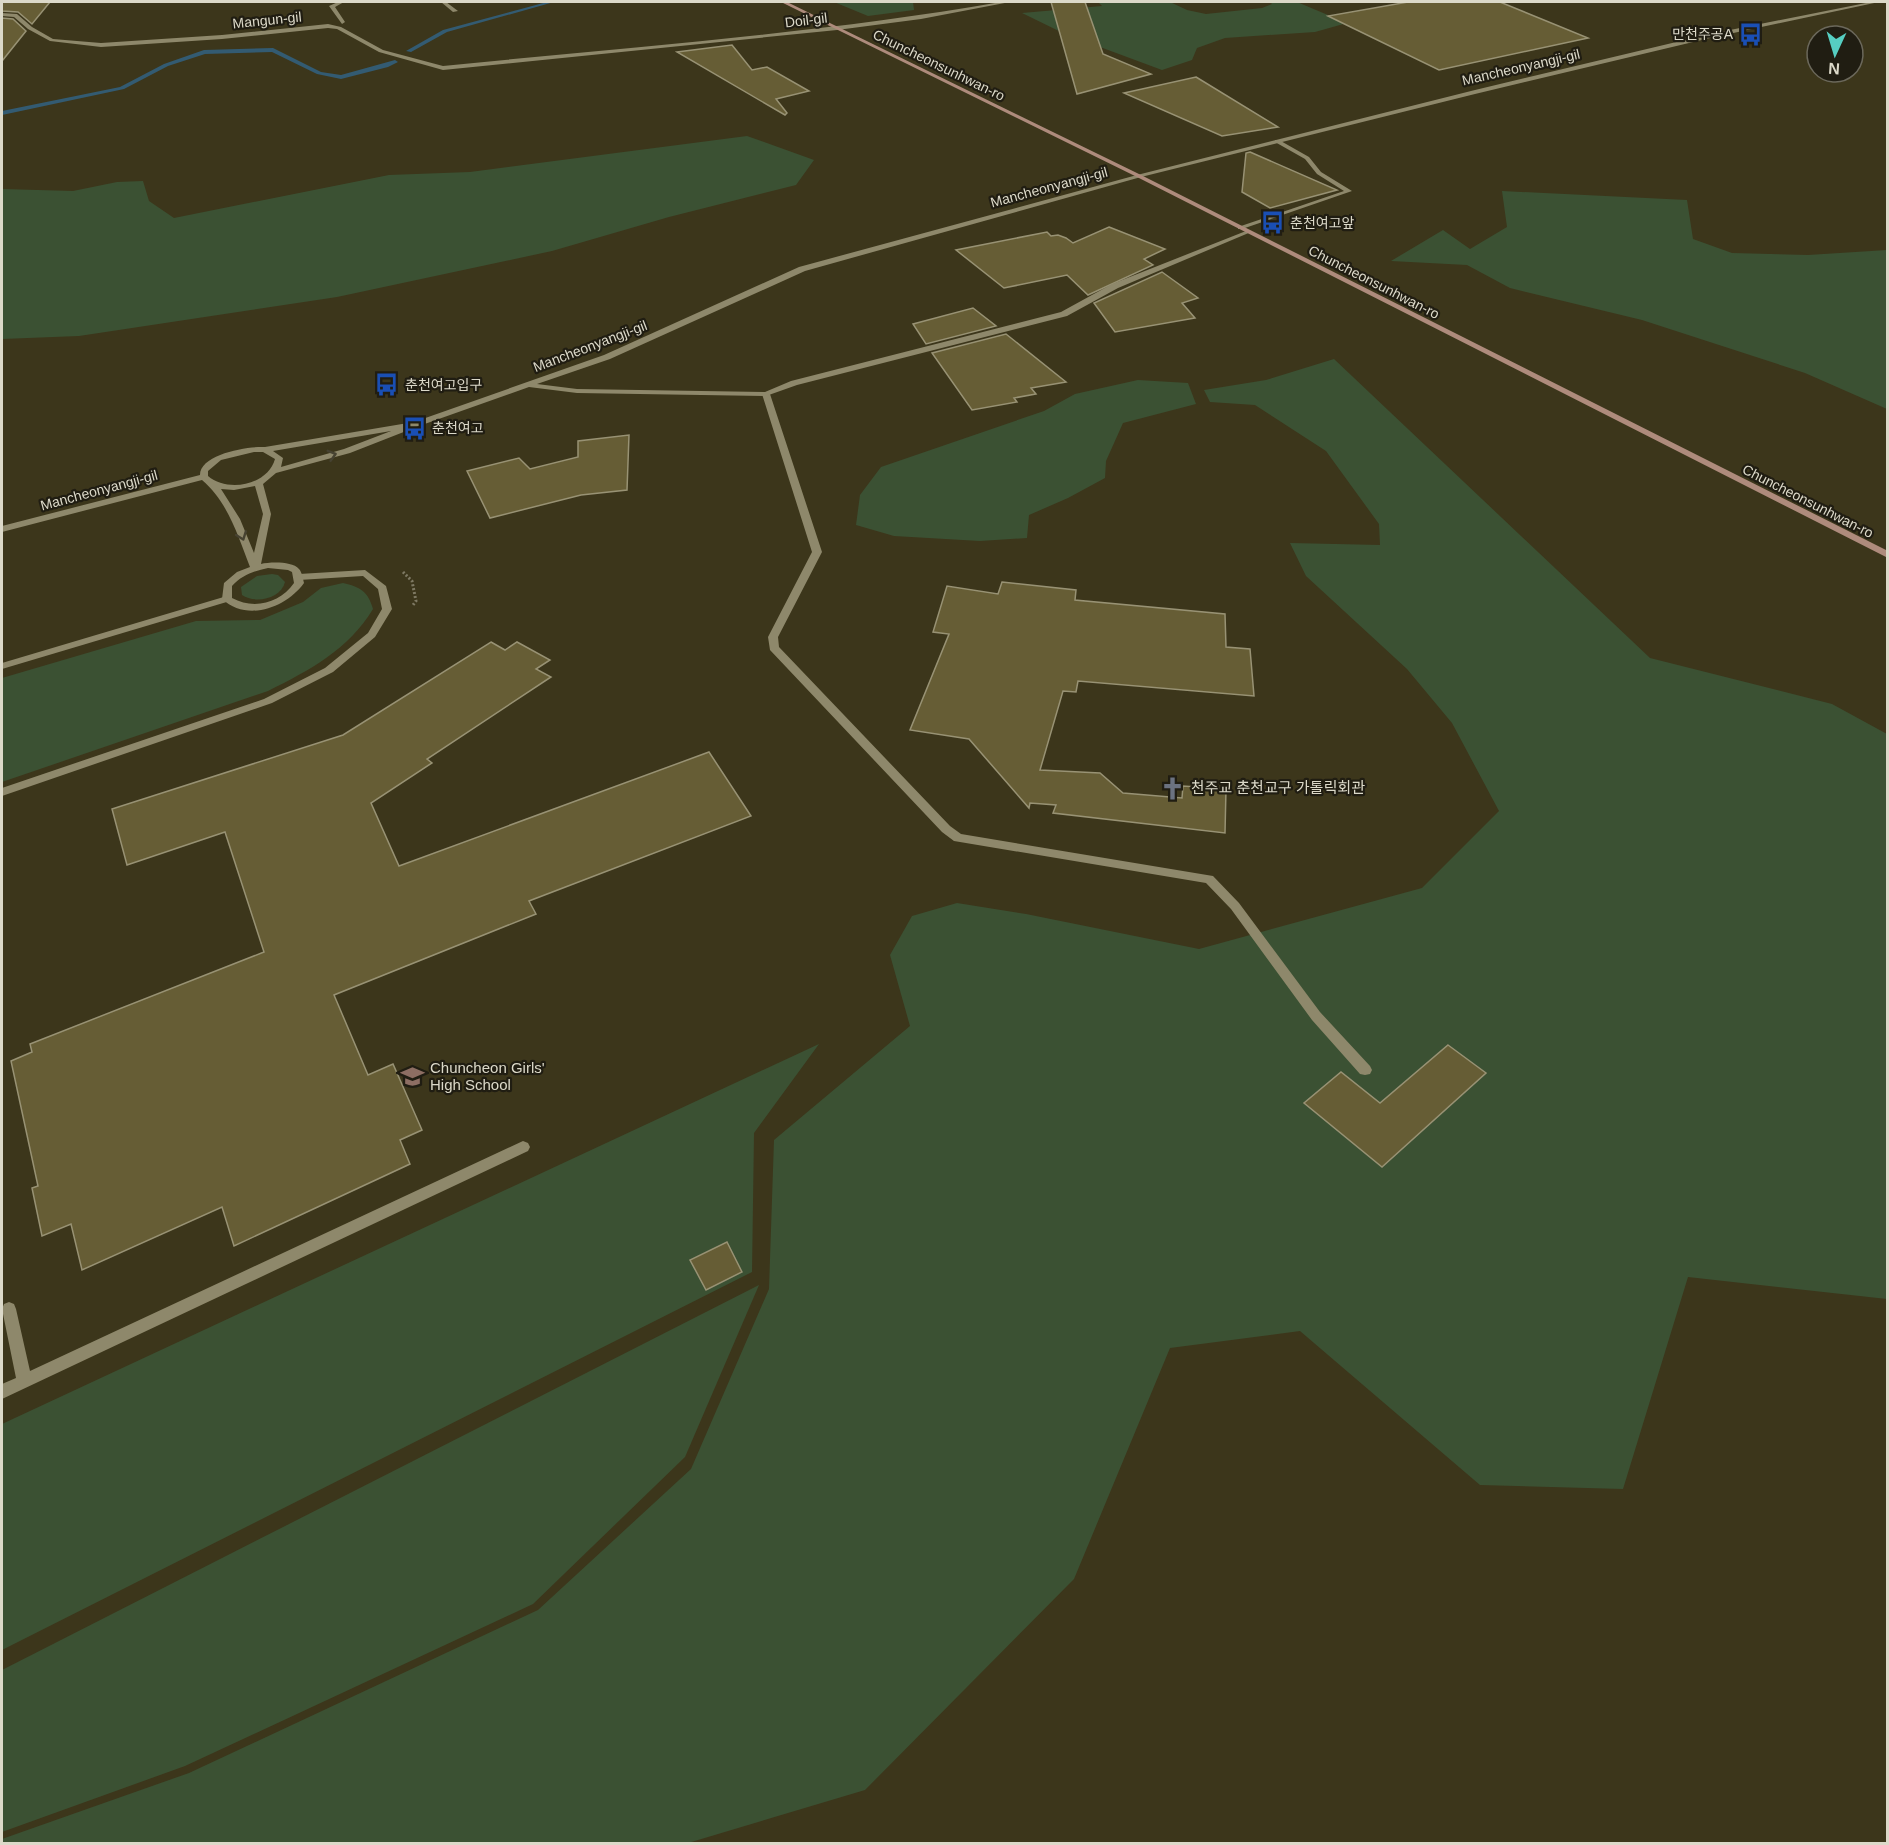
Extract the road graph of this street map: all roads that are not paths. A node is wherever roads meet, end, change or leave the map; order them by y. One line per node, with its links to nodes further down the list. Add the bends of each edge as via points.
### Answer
1 (341, 2): 8 (street, via 332,6)
2 (443, 2): 6 (street)
3 (784, 2): 9 (street, Chuncheonsunhwan-ro)
4 (1007, 2): 9 (street, Doil-gil)
5 (1876, 2): 11 (street, Mancheonyangji-gil, via 1710,36)
6 (455, 11)
7 (2, 15): 10 (street, Mangun-gil, via 15,15 52,40 101,45 328,26 381,51 443,68)
8 (342, 22)
9 (837, 28): 10 (street, Doil-gil); 12 (street, Chuncheonsunhwan-ro)
10 (678, 46)
11 (1277, 141): 12 (street, Mancheonyangji-gil); 13 (street, via 1307,158 1319,173 1349,191)
12 (1139, 176): 13 (street, Chuncheonsunhwan-ro); 14 (street, Mancheonyangji-gil, via 802,269 607,357)
13 (1244, 230): 15 (street, via 1115,286 1064,314 794,383); 23 (street, Chuncheonsunhwan-ro)
14 (528, 385): 15 (street, via 577,391); 16 (street, Mancheonyangji-gil)
15 (766, 394): 29 (street, via 817,552 773,637 774,648 946,830 958,838 1209,879 1235,906 1316,1016)
16 (416, 424): 17 (street); 18 (street, one-way to 16, via 347,451)
17 (265, 450): 18 (street, via 279,458); 19 (street, via 242,450 218,458 204,470)
18 (275, 471): 20 (street)
19 (204, 477): 21 (street); 22 (street, Mancheonyangji-gil)
20 (258, 482): 21 (street, via 235,488); 24 (street, via 267,514)
21 (214, 485): 24 (street, one-way to 24, via 236,519)
22 (2, 529)
23 (1887, 555)
24 (255, 568): 25 (street, via 290,567); 26 (street, via 227,585)
25 (299, 577): 26 (street, via 295,590 278,602 243,607); 28 (street, via 365,573 383,588 387,609 372,635 329,670 268,700)
26 (226, 599): 27 (street)
27 (2, 666)
28 (2, 792)
29 (1365, 1070)
30 (523, 1147): 32 (street)
31 (9, 1309): 32 (street)
32 (24, 1381): 33 (street)
33 (2, 1392)

